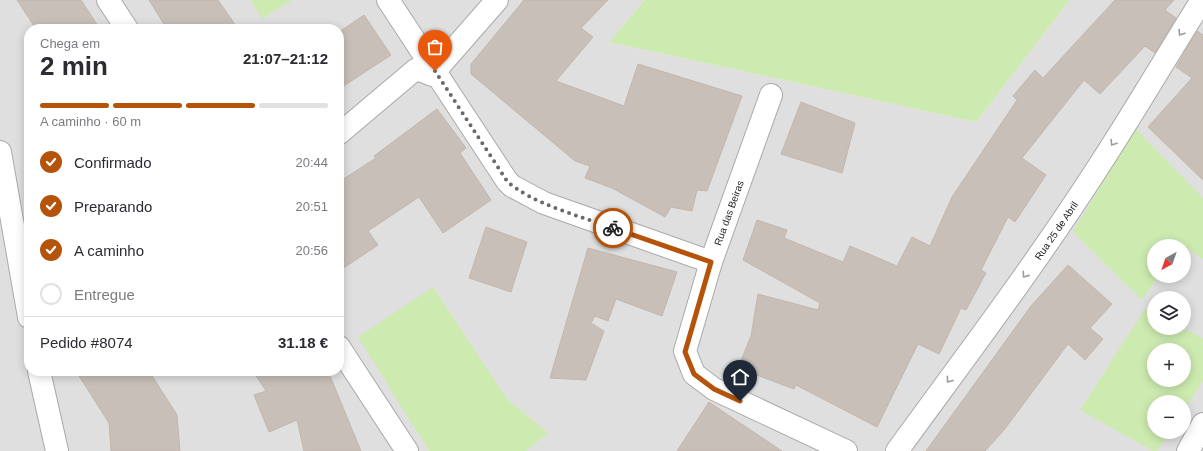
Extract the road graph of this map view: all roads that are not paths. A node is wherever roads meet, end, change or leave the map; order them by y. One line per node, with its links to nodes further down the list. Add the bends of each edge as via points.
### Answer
1 (108, 0): 5 (street)
2 (388, 0): 6 (street)
3 (497, 0): 6 (street)
4 (1202, 0): 18 (street, Rua 25 de Abril, one-way to 18, via 1095,172 992,322)
5 (124, 24)
6 (435, 71): 8 (street, via 431,75 416,69); 10 (street, via 512,186 544,203)
7 (771, 95): 10 (street, Rua das Beiras)
8 (344, 130)
9 (0, 152): 11 (street)
10 (711, 262): 17 (street, Rua das Beiras, via 685,352 694,374 714,389)
11 (24, 289)
12 (344, 355): 16 (street)
13 (40, 376): 15 (street)
14 (1203, 424): 19 (street)
15 (57, 451)
16 (408, 451)
17 (846, 451)
18 (897, 451)
19 (1188, 451)

